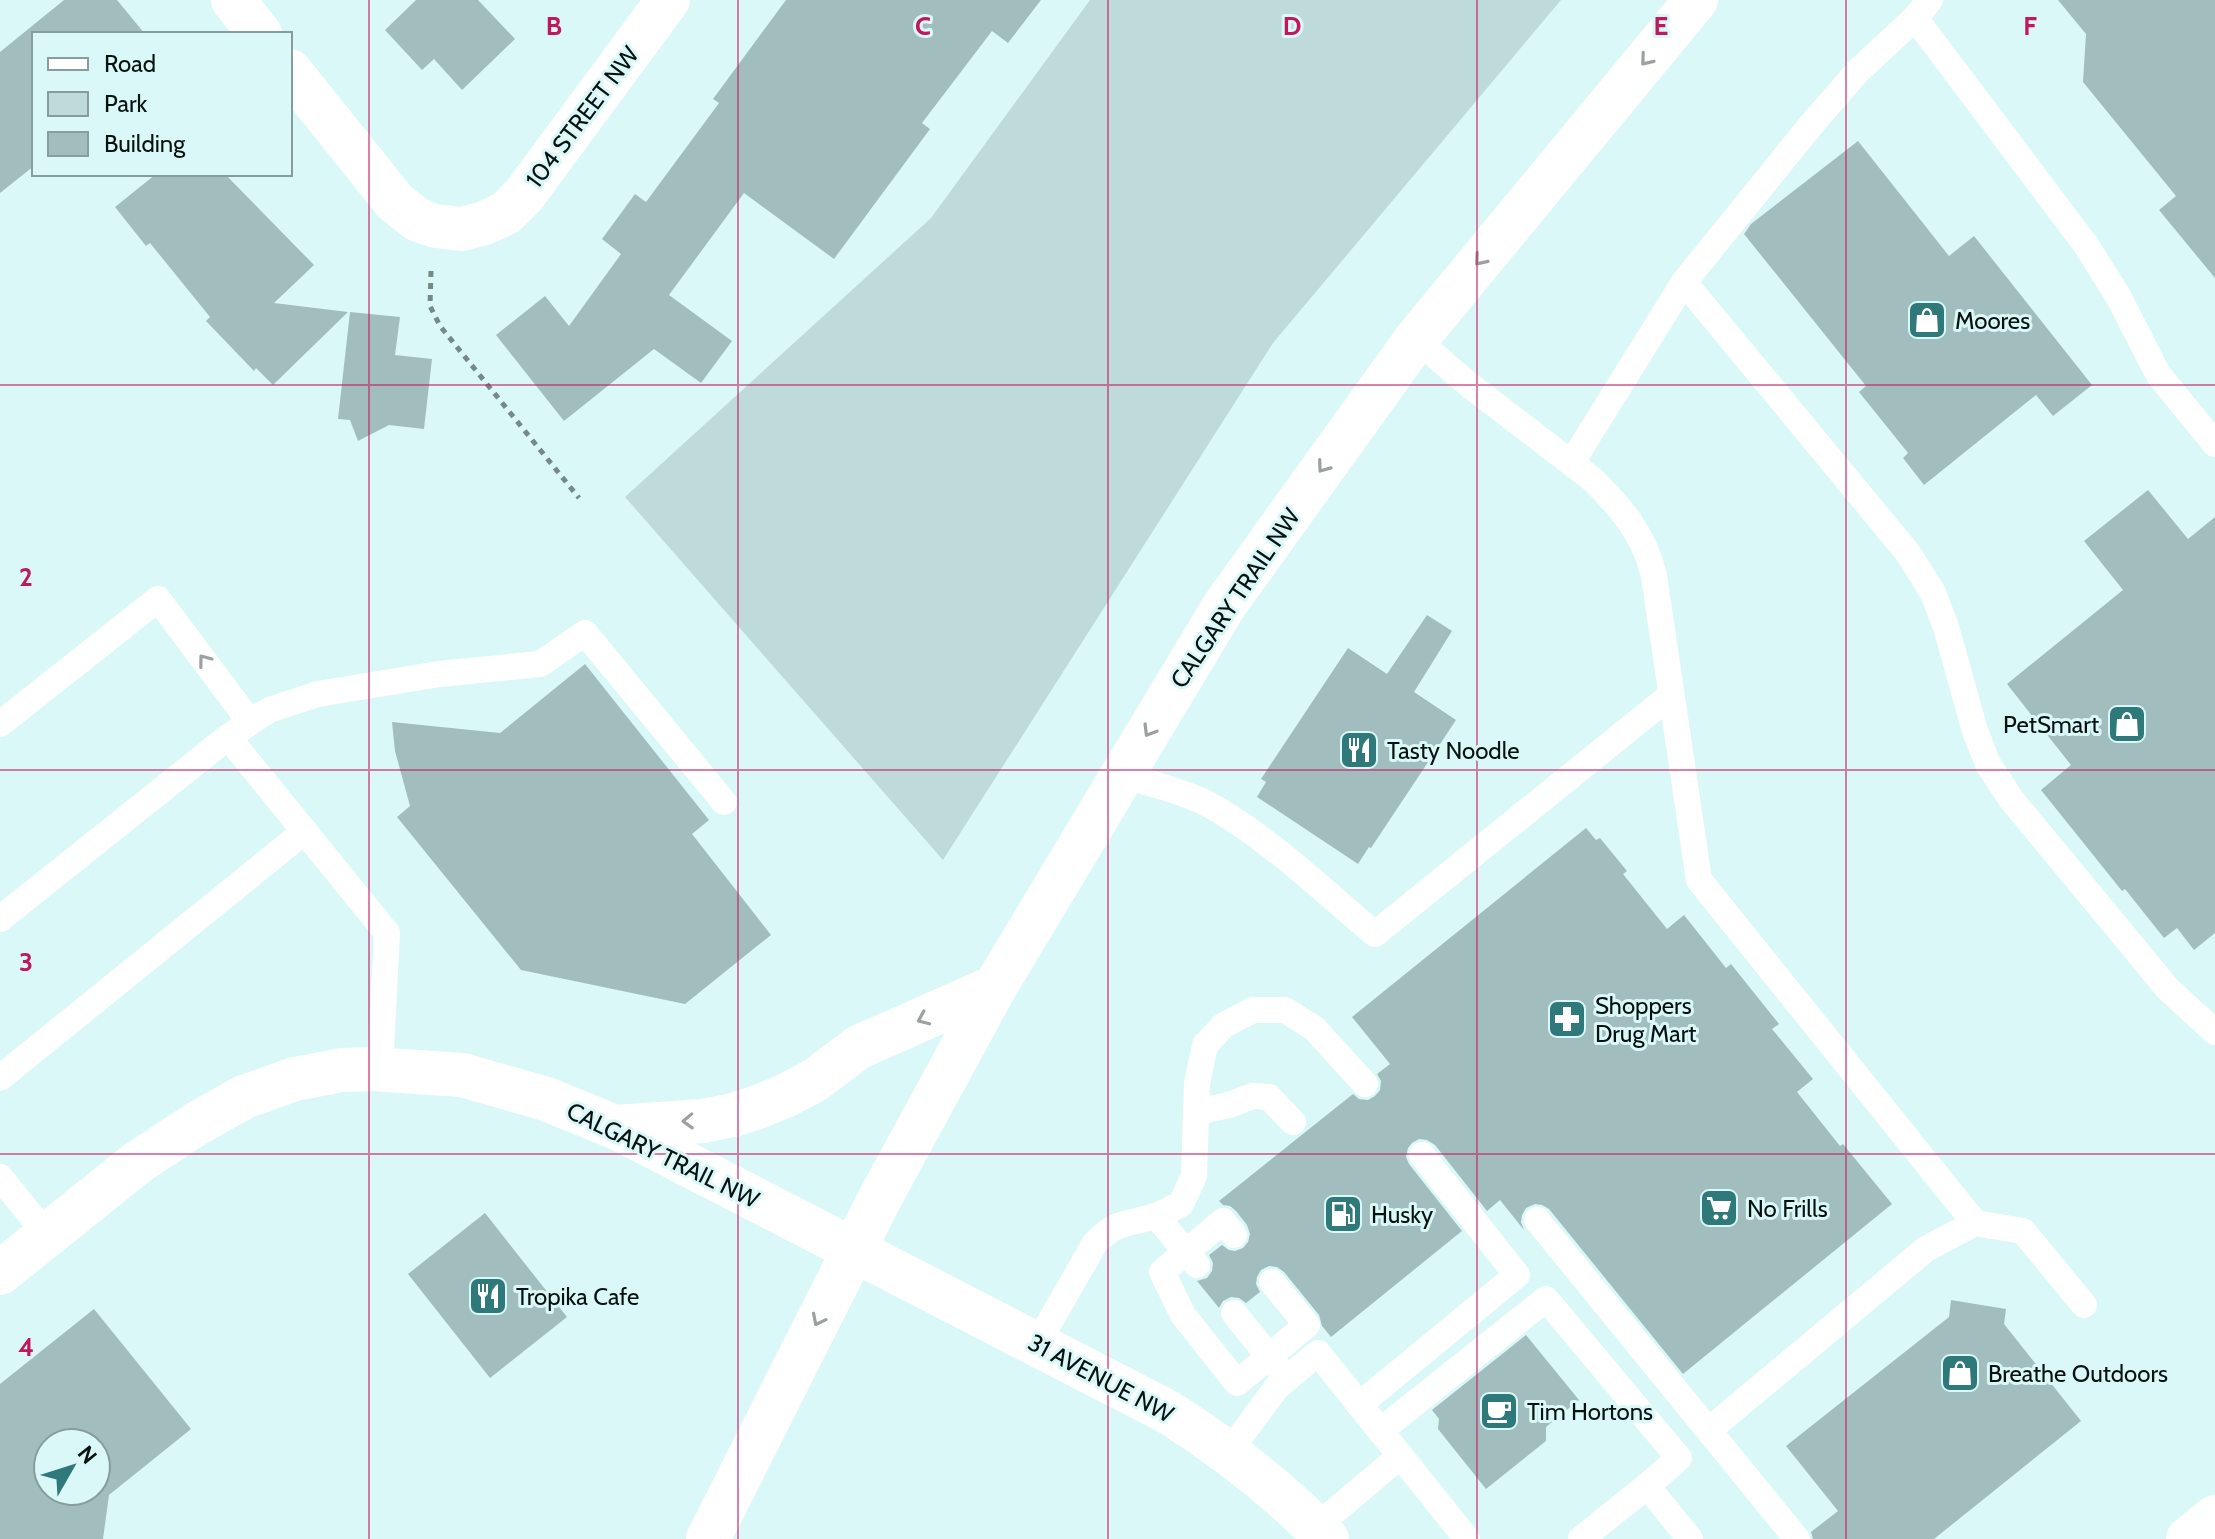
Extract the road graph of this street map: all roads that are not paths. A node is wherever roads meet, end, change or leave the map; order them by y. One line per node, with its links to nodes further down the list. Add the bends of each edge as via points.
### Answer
1 (233, 0): 5 (main road)
2 (668, 0): 6 (main road, 104 STREET NW, via 524,195 506,213 462,229 418,220 395,202)
3 (1696, 0): 8 (main road, CALGARY TRAIL NW, one-way to 8)
4 (1922, 9): 7 (lane, via 1857,72); 9 (lane, via 2086,245 2158,374)
5 (258, 32)
6 (292, 73)
7 (1684, 282): 10 (lane); 20 (lane, via 1908,553 1946,627 1988,764 2011,799 2168,989)
8 (1416, 339): 10 (lane); 15 (main road, CALGARY TRAIL NW, one-way to 15, via 1224,606)
9 (2215, 444)
10 (1572, 462): 11 (lane, via 1609,495 1649,556)
11 (1671, 695): 15 (lane, via 1375,934 1230,818 1202,801); 31 (lane, via 1699,880)
12 (250, 722): 13 (lane, one-way to 13, via 158,599); 14 (lane); 16 (lane, via 318,694 540,664 585,633)
13 (0, 724)
14 (228, 737): 17 (lane); 18 (lane)
15 (1122, 775): 19 (main road, CALGARY TRAIL NW)
16 (724, 802)
17 (305, 831): 21 (lane, via 387,933); 22 (lane)
18 (0, 919)
19 (995, 987): 26 (main road, one-way to 26, via 859,1047 815,1080 758,1107 703,1121); 34 (main road, CALGARY TRAIL NW)
20 (2215, 1032)
21 (380, 1069): 26 (main road, CALGARY TRAIL NW, via 462,1075 546,1099); 32 (main road, CALGARY TRAIL NW, via 295,1079 244,1097 137,1163)
22 (0, 1078)
23 (1365, 1084): 24 (lane, via 1314,1028 1285,1010 1253,1010 1224,1025 1205,1045)
24 (1196, 1112): 25 (lane, via 1253,1096 1269,1097); 29 (lane, via 1194,1176 1181,1204)
25 (1293, 1122)
26 (615, 1127): 34 (main road, CALGARY TRAIL NW)
27 (1422, 1155): 43 (lane, via 1517,1275)
28 (0, 1177): 32 (lane)
29 (1156, 1216): 35 (lane); 40 (lane, via 1108,1230 1095,1243)
30 (1537, 1220): 44 (lane)
31 (1975, 1223): 38 (lane, via 2023,1231); 44 (lane, via 1926,1249)
32 (47, 1235): 36 (main road, CALGARY TRAIL NW)
33 (1234, 1235): 35 (lane, via 1223,1221)
34 (854, 1251): 40 (main road, 31 AVENUE NW); 51 (main road, CALGARY TRAIL NW, one-way to 51)
35 (1192, 1258): 41 (lane, via 1162,1272 1183,1315 1237,1383)
36 (0, 1273)
37 (1272, 1282): 41 (lane, via 1307,1325)
38 (2084, 1305)
39 (1234, 1313): 41 (lane)
40 (1037, 1344): 46 (main road, 31 AVENUE NW, via 1168,1412)
41 (1269, 1357): 42 (lane)
42 (1287, 1379): 43 (lane, via 1318,1353); 46 (lane)
43 (1359, 1405): 45 (lane)
44 (1709, 1430): 55 (lane)
45 (1380, 1431): 47 (lane); 48 (lane, via 1546,1299 1679,1458)
46 (1228, 1453): 50 (main road, 31 AVENUE NW)
47 (1400, 1456): 50 (lane); 52 (lane)
48 (1647, 1486): 53 (lane); 54 (lane)
49 (2215, 1517): 56 (main road)
50 (1321, 1533)
51 (708, 1539)
52 (1467, 1539)
53 (1581, 1539)
54 (1690, 1539)
55 (1797, 1539)
56 (2188, 1539)

